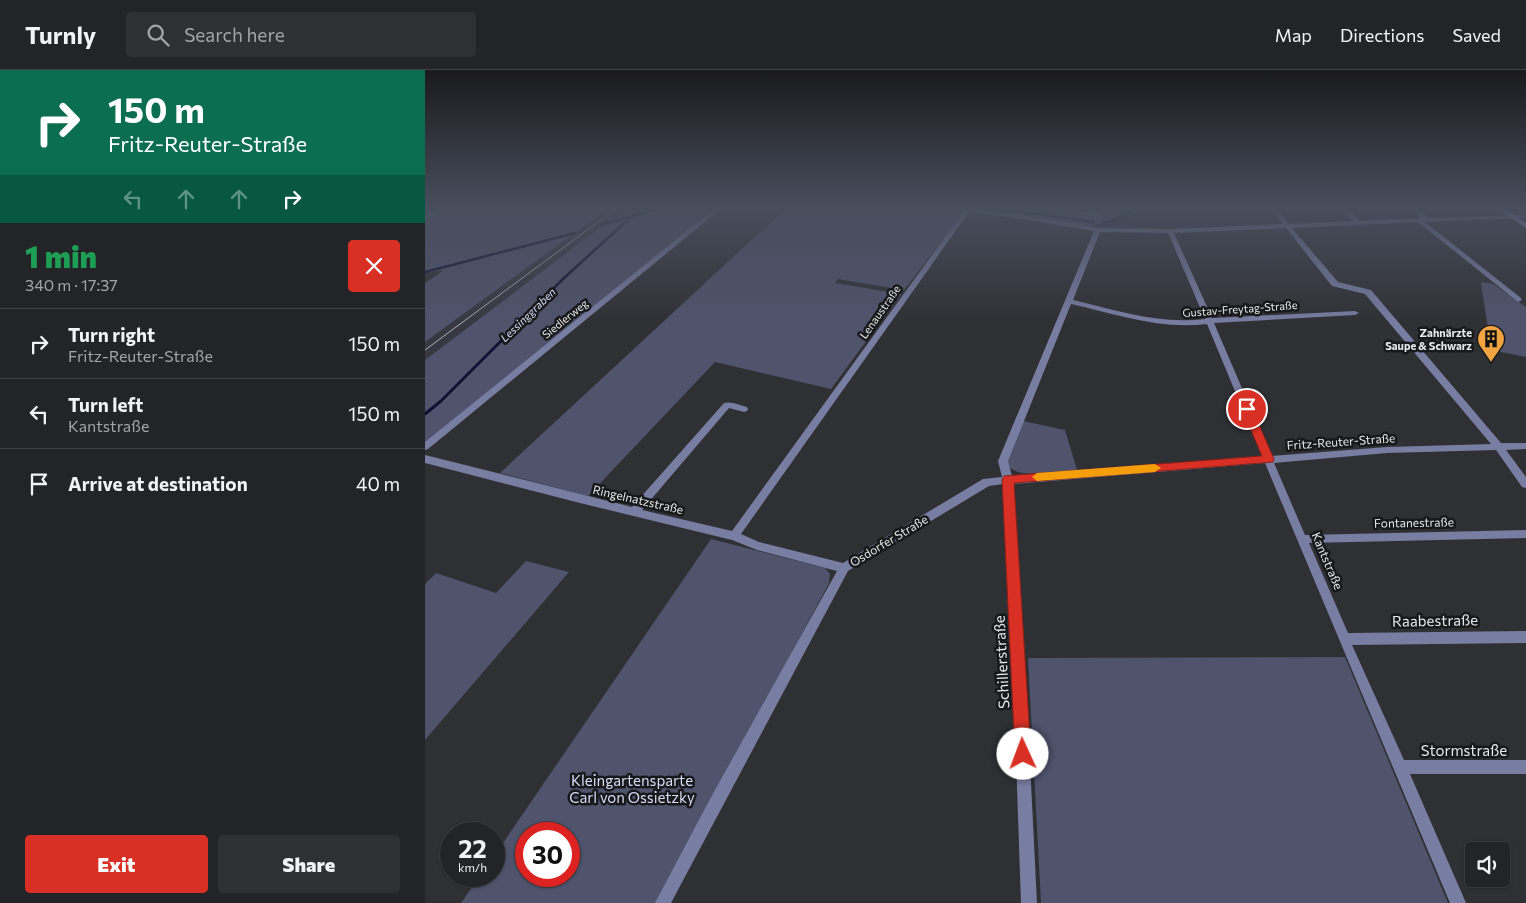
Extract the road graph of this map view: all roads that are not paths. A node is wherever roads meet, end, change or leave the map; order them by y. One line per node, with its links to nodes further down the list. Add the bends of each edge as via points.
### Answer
1 (671, 247): 14 (street, Siedlerweg)
2 (941, 247): 21 (street, Lenaustraße)
3 (1092, 247): 8 (street)
4 (1176, 247): 10 (street, Kantstraße)
5 (1305, 247): 12 (street, via 1335,284 1368,292)
6 (1454, 247): 7 (street)
7 (1518, 300)
8 (1069, 301): 10 (street, Gustav-Freytag-Straße, via 1174,324); 17 (street, via 1003,461)
9 (1355, 313): 10 (street, Gustav-Freytag-Straße)
10 (1208, 321): 16 (street, Kantstraße)
11 (744, 409): 19 (street, via 727,405)
12 (1498, 446): 13 (street, Fritz-Reuter-Straße); 16 (street, Fritz-Reuter-Straße); 18 (street)
13 (1526, 446)
14 (425, 447)
15 (425, 459): 19 (street, Ringelnatzstraße)
16 (1269, 459): 17 (street, Fritz-Reuter-Straße); 22 (street, Kantstraße)
17 (1008, 480): 23 (street, Osdorfer Straße, via 987,482); 29 (street, Schillerstraße)
18 (1526, 484)
19 (634, 512): 21 (street, Ringelnatzstraße)
20 (1526, 534): 22 (street, Fontanestraße)
21 (734, 536): 23 (street, Ringelnatzstraße, via 757,546)
22 (1303, 539): 25 (street, Kantstraße)
23 (844, 568): 28 (street, Osdorfer Straße)
24 (1526, 637): 25 (street, Raabestraße)
25 (1344, 639): 26 (street, Kantstraße)
26 (1401, 767): 27 (street, Stormstraße); 30 (street, Kantstraße)
27 (1526, 767)
28 (663, 903)
29 (1029, 903)
30 (1458, 903)

